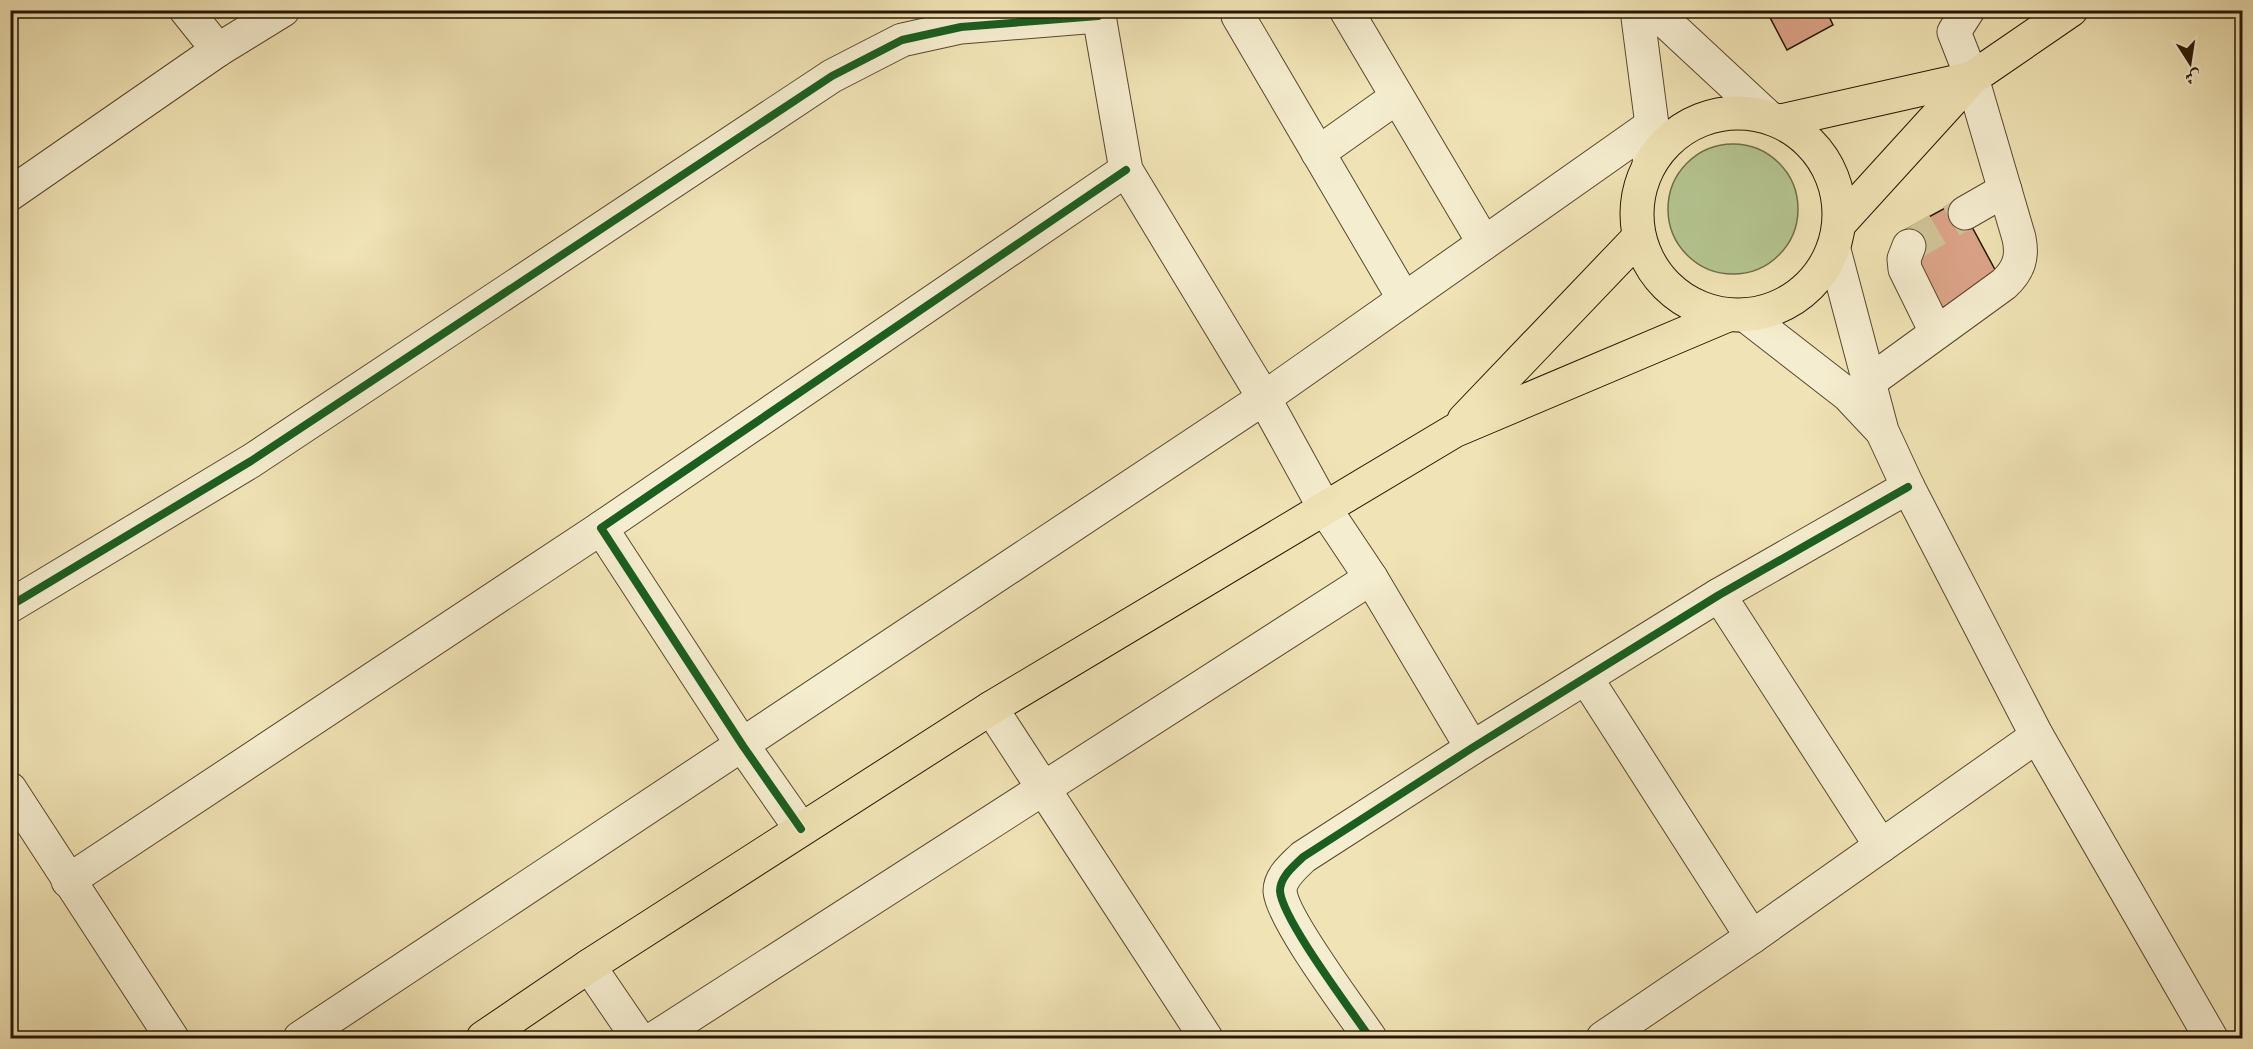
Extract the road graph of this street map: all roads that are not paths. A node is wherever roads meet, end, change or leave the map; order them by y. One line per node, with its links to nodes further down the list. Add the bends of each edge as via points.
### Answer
1 (186, 10): 10 (street)
2 (283, 10): 10 (street)
3 (1243, 10): 15 (street, via 1238,16)
4 (1346, 10): 12 (street)
5 (1637, 10): 14 (street)
6 (1653, 10): 13 (street)
7 (1968, 10): 11 (street, via 1954,32)
8 (2072, 10): 11 (main road)
9 (1098, 13): 17 (street); 37 (street, via 961,27 902,40 832,76 251,461)
10 (218, 50): 19 (street)
11 (1972, 78): 13 (main road); 18 (street); 21 (main road)
12 (1398, 97): 15 (street); 23 (street)
13 (1773, 118): 16 (main road, via 1732,112 1698,120 1670,138); 21 (main road, via 1802,135 1820,152 1839,198)
14 (1652, 125): 16 (street); 23 (street)
15 (1318, 153): 25 (street)
16 (1649, 165): 22 (main road, via 1639,188)
17 (1126, 170): 29 (street); 34 (street)
18 (2005, 190): 20 (street); 27 (street, via 2022,252 2019,266 2004,284)
19 (10, 194)
20 (1965, 213)
21 (1837, 236): 26 (main road, via 1819,275 1799,295 1774,309); 28 (street)
22 (1639, 237): 26 (main road, via 1651,267 1671,290 1697,307); 30 (main road)
23 (1484, 243): 25 (street)
24 (1909, 246): 27 (street, via 1904,263)
25 (1404, 299): 29 (street)
26 (1737, 315): 30 (main road); 31 (street, via 1848,395)
27 (1936, 332): 28 (street)
28 (1869, 382): 31 (street)
29 (1264, 398): 33 (street); 41 (street)
30 (1454, 431): 33 (main road)
31 (1882, 431): 32 (street)
32 (1908, 487): 36 (street); 40 (street)
33 (1324, 509): 35 (street); 39 (main road)
34 (601, 528): 41 (street); 47 (street)
35 (1371, 578): 42 (street); 44 (street)
36 (1719, 596): 38 (street); 46 (street)
37 (10, 606)
38 (1586, 678): 42 (street); 48 (street)
39 (991, 708): 44 (street); 45 (main road)
40 (2037, 736): 46 (street); 58 (street)
41 (743, 746): 45 (street); 52 (street)
42 (1472, 748): 57 (street, via 1303,858 1283,878 1280,892 1288,917)
43 (10, 789): 47 (street)
44 (1044, 789): 55 (street); 56 (street)
45 (801, 829): 49 (main road)
46 (1881, 846): 48 (street)
47 (68, 881): 51 (street)
48 (1752, 937): 50 (street)
49 (589, 966): 53 (main road); 54 (street)
50 (1610, 1037)
51 (172, 1038)
52 (300, 1038)
53 (483, 1038)
54 (638, 1038)
55 (655, 1038)
56 (1206, 1038)
57 (1370, 1038)
58 (2211, 1038)

